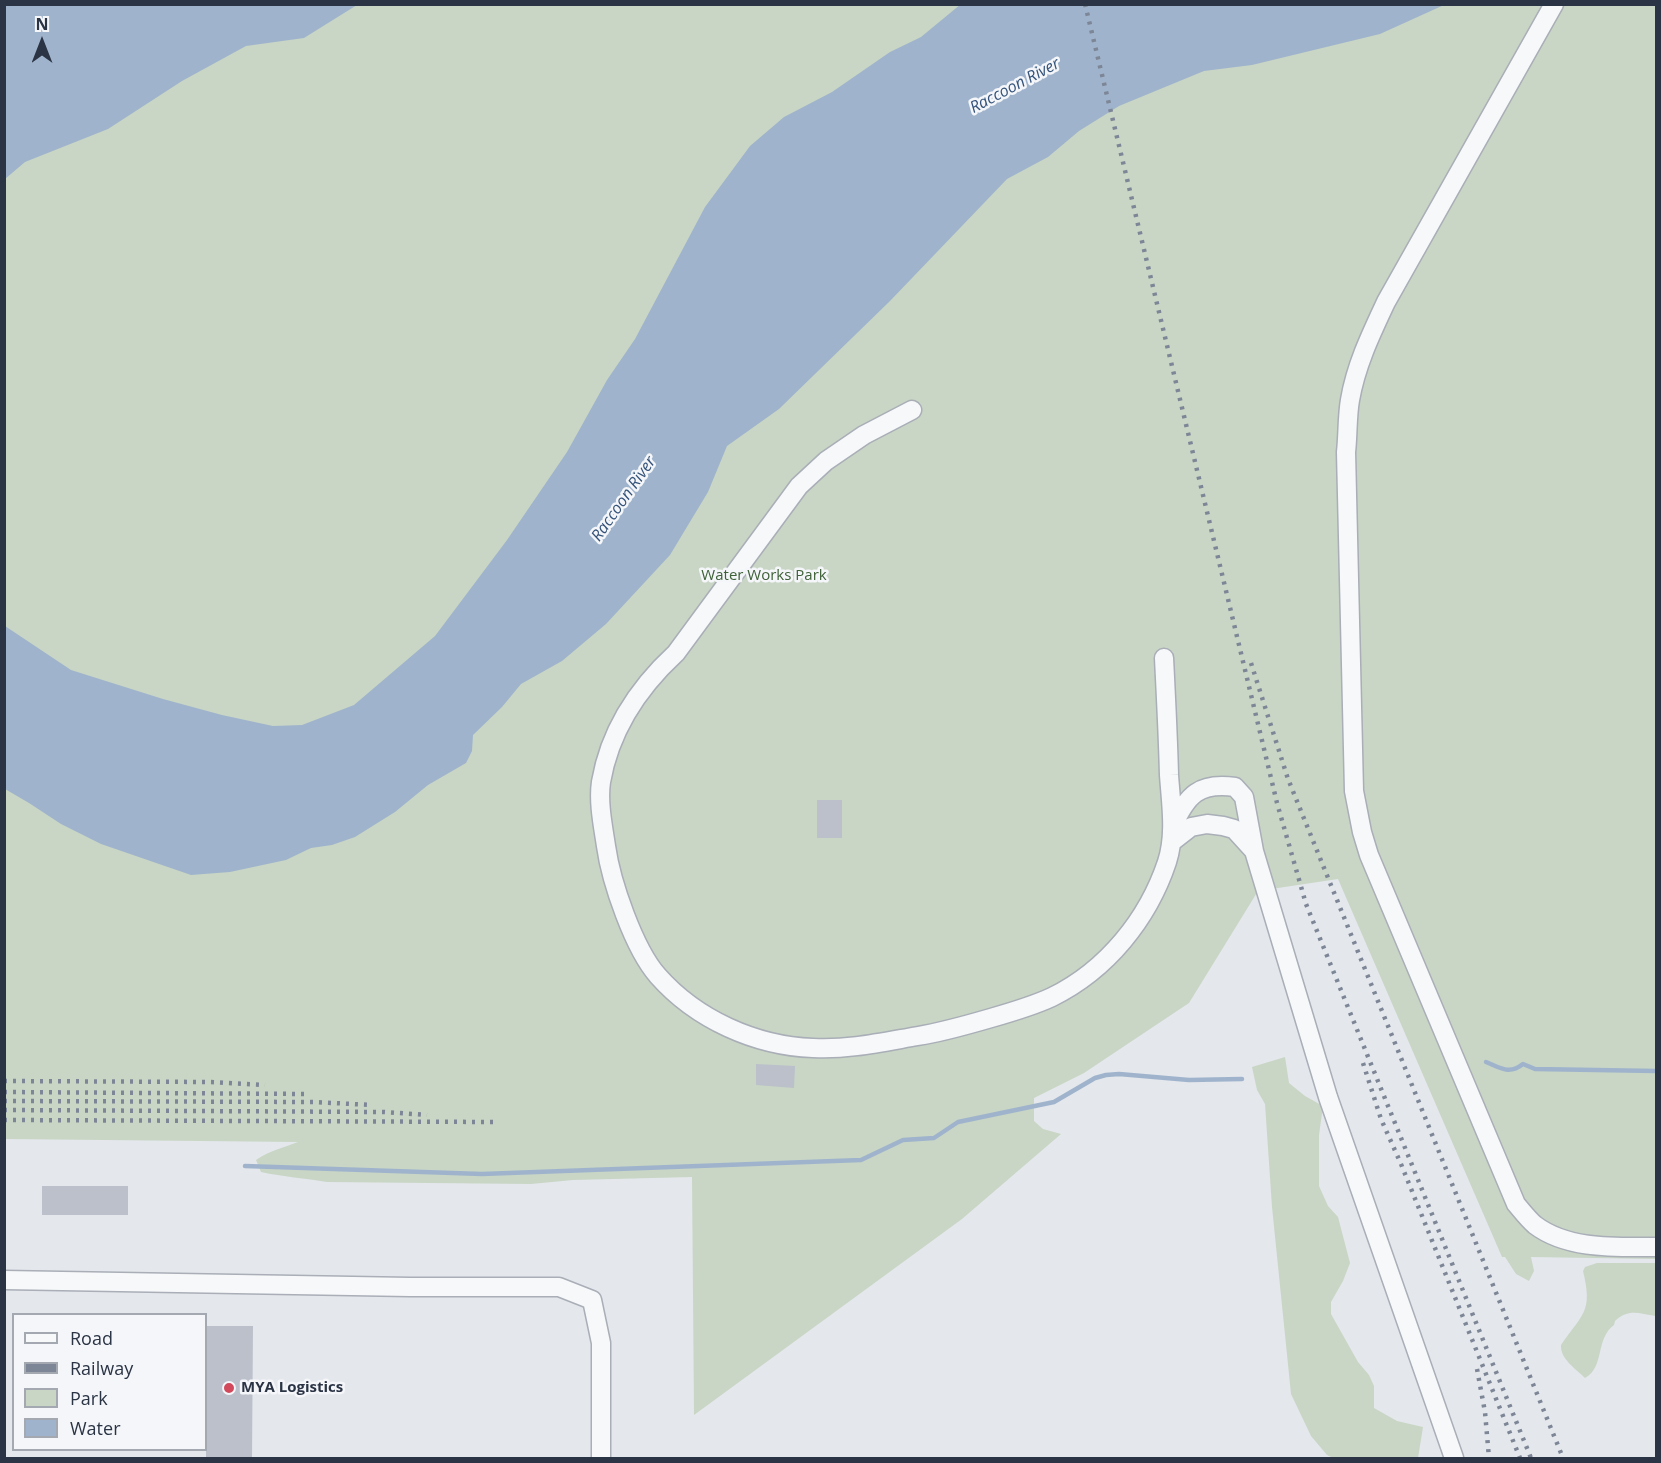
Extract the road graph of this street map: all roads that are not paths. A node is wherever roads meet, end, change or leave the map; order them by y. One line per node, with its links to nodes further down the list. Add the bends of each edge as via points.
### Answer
1 (1554, 4): 6 (lane, via 1386,302 1359,363 1350,400 1346,452 1353,776 1369,855 1516,1204 1534,1225 1558,1238 1616,1247)
2 (912, 410): 4 (lane, via 864,435 826,461 799,486 676,653 637,695 622,720 600,785 602,820 616,891 646,958 677,995 702,1013 754,1038 782,1045 840,1048 945,1031 1026,1008 1080,980 1103,962 1142,916 1156,890)
3 (1164, 658): 4 (lane)
4 (1172, 834): 5 (lane, via 1207,824 1223,826 1234,829); 5 (lane, via 1186,802 1196,791 1209,785 1235,787 1244,797)
5 (1254, 851): 9 (lane, via 1328,1097)
6 (1656, 1247)
7 (4, 1280): 8 (lane, via 559,1287 592,1300 601,1343)
8 (601, 1458)
9 (1454, 1458)

